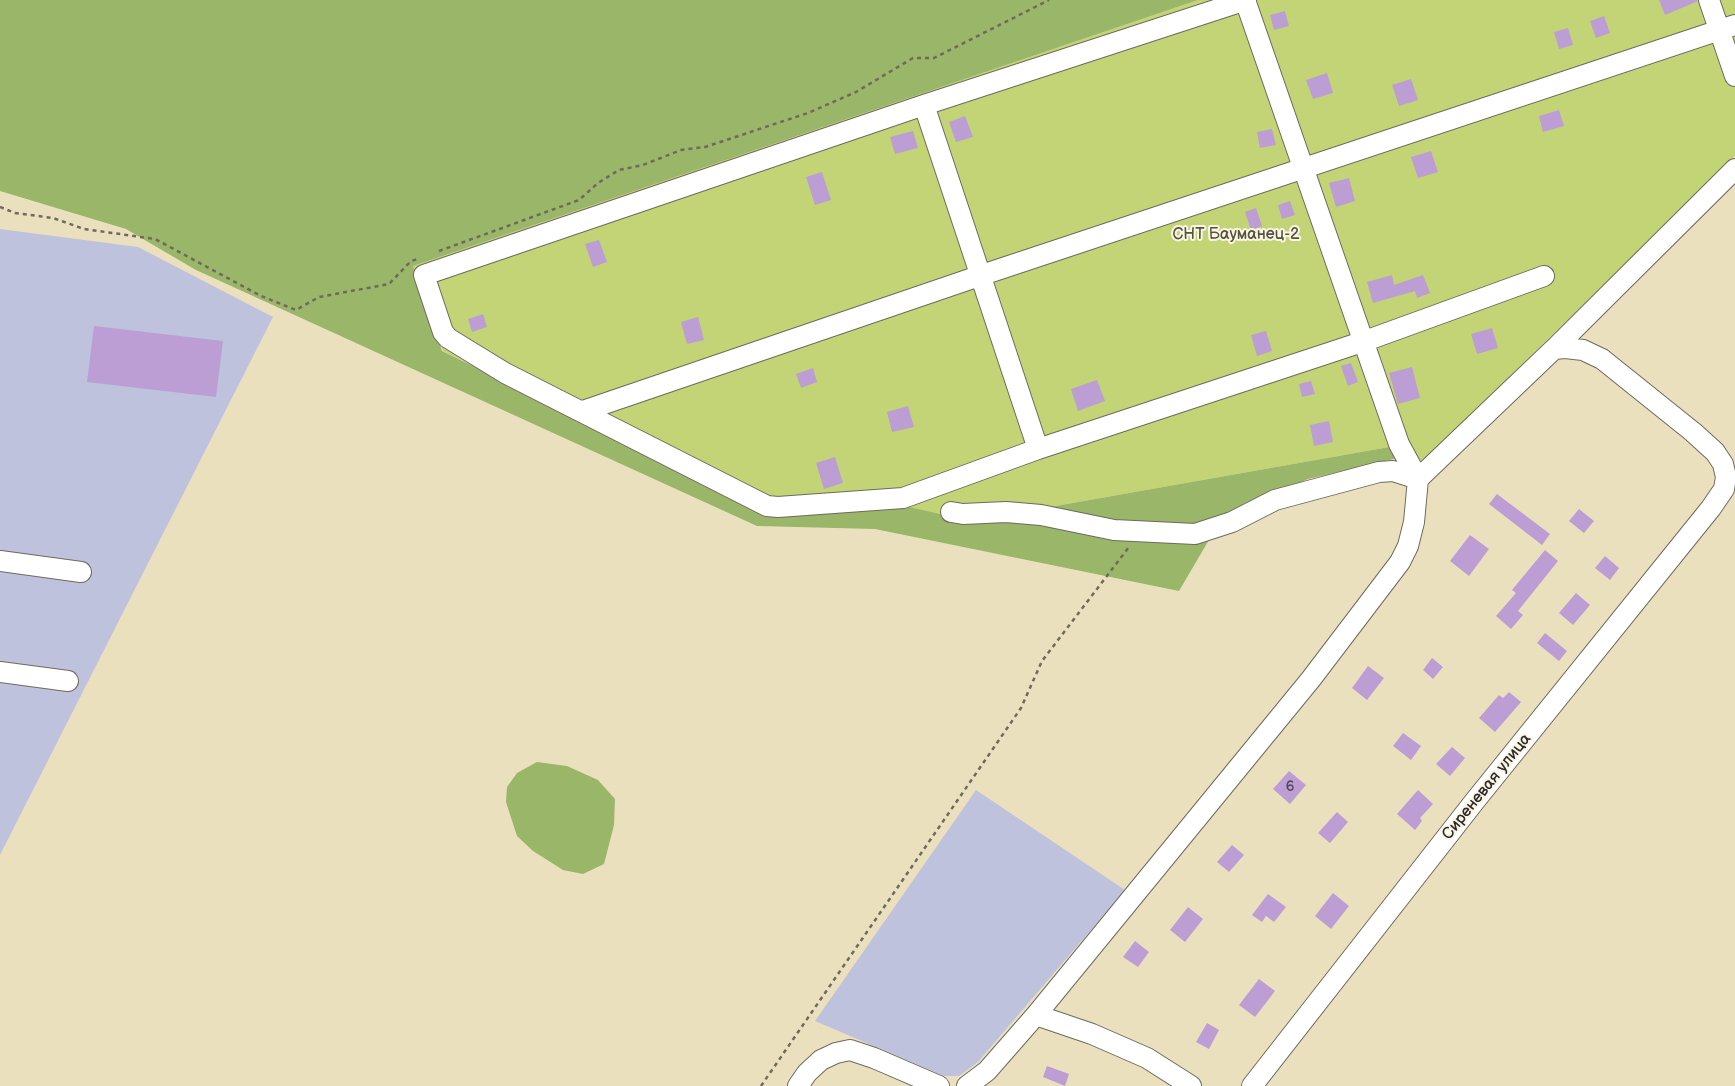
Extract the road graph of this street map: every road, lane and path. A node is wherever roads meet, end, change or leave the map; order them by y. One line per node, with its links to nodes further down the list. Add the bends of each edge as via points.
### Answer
1 (1049, 0): 10 (path, via 934,58 913,58 856,92 808,113 705,147 681,150 643,165 619,170 579,200)
2 (1246, 0): 6 (street); 7 (street)
3 (1709, 0): 4 (street)
4 (1727, 28): 5 (street); 7 (street)
5 (1735, 76)
6 (924, 104): 12 (street); 16 (street, via 424,275 443,332 448,338 505,374)
7 (1304, 167): 12 (street); 14 (street)
8 (1735, 168): 15 (street)
9 (0, 208): 11 (path, via 53,218 84,229 156,239 260,296 296,310 319,297 389,284 411,261)
10 (437, 251)
11 (420, 258)
12 (979, 276): 16 (street); 17 (street)
13 (1544, 276): 14 (street)
14 (1365, 341): 17 (street); 18 (street, via 1400,444)
15 (1554, 350): 18 (street); 31 (street, Сиреневая улица, via 1584,350 1602,359 1694,432 1723,464 1724,489)
16 (583, 411): 17 (street, via 767,506 903,498)
17 (1038, 449)
18 (1418, 479): 20 (street, via 1400,472 1379,472 1276,500 1232,522 1195,534); 25 (street, via 1412,530 1400,562 1311,679)
19 (951, 512): 20 (street, via 1032,514)
20 (1140, 532): 26 (path, via 1042,661 1020,708)
21 (0, 561): 22 (street)
22 (82, 572)
23 (0, 672): 24 (street)
24 (68, 681)
25 (1036, 1015): 29 (street, via 987,1071); 30 (street, via 1138,1054)
26 (761, 1086)
27 (798, 1086): 28 (street, via 821,1060 850,1050)
28 (939, 1086)
29 (967, 1086)
30 (1191, 1086)
31 (1252, 1086)

